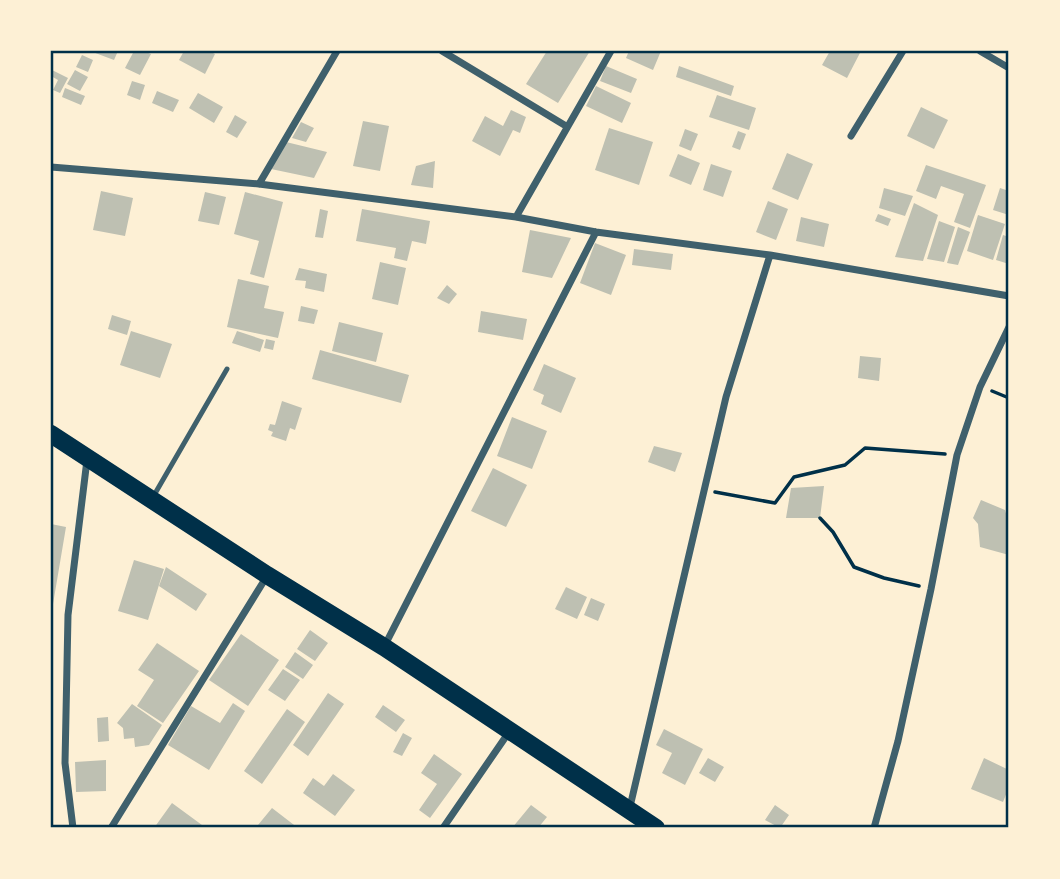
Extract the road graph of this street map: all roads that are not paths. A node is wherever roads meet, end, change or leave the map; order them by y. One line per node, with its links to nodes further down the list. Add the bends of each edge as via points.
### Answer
1 (337, 51): 10 (street)
2 (442, 51): 7 (street)
3 (611, 51): 7 (street)
4 (903, 51): 8 (street)
5 (980, 51): 6 (street)
6 (1009, 68)
7 (566, 126): 11 (street)
8 (852, 136)
9 (51, 167): 10 (street)
10 (258, 184): 11 (street)
11 (516, 217): 12 (street)
12 (596, 232): 13 (street); 21 (street)
13 (770, 255): 14 (street); 23 (street, via 702,489)
14 (1009, 296)
15 (1009, 327): 28 (street, via 980,387 957,455 932,589)
16 (227, 369): 19 (lane)
17 (51, 434): 18 (main road)
18 (87, 458): 19 (main road); 24 (street, via 68,615 65,763)
19 (151, 499): 20 (main road)
20 (267, 575): 21 (main road); 25 (street)
21 (384, 648): 22 (main road)
22 (509, 732): 23 (main road); 26 (street)
23 (629, 811): 27 (main road)
24 (73, 828)
25 (111, 828)
26 (443, 828)
27 (656, 828)
28 (874, 828)

